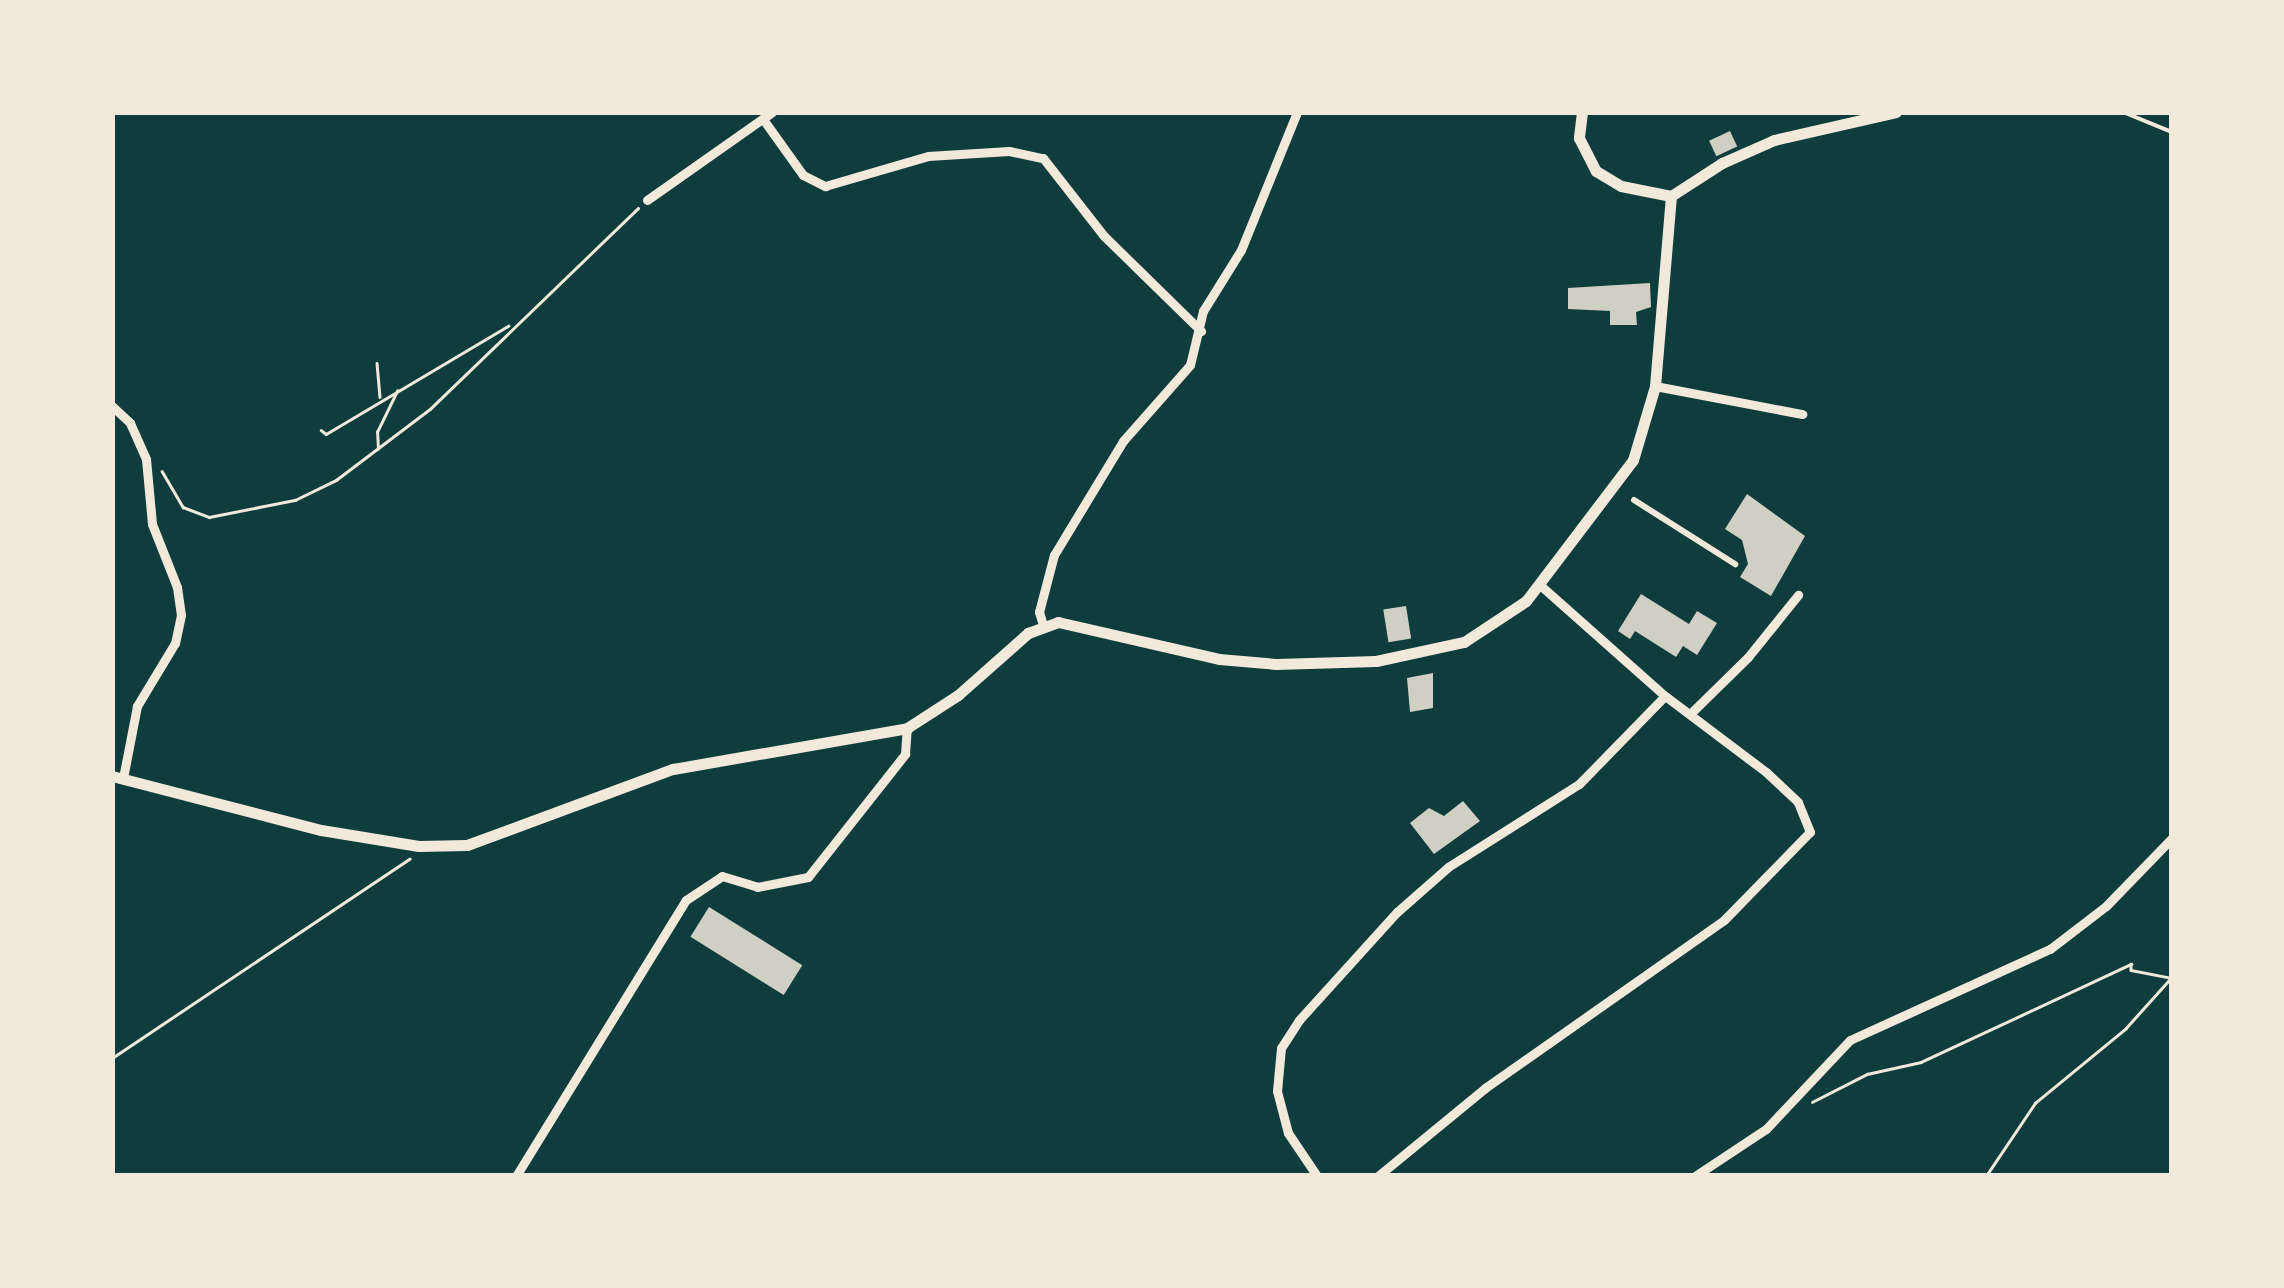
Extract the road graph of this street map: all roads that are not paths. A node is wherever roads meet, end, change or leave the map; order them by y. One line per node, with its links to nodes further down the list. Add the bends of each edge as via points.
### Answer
1 (1298, 112): 9 (street, via 1241,250 1203,311)
2 (1582, 112): 7 (street, via 1579,138 1596,171 1621,186)
3 (1896, 112): 7 (street, via 1774,140)
4 (2124, 112): 6 (lane)
5 (767, 116): 8 (street); 9 (street, via 803,175 825,186 928,156 1010,151 1043,158 1104,236)
6 (2172, 132)
7 (1671, 196): 10 (street)
8 (646, 200)
9 (1201, 331): 17 (street, via 1190,365 1123,441 1054,555 1039,612)
10 (1655, 386): 12 (street); 15 (street, via 1622,482)
11 (112, 406): 21 (street, via 130,423 146,459 152,524 178,587 181,615 174,642 137,706)
12 (1802, 414)
13 (1634, 500): 14 (street)
14 (1735, 564)
15 (1540, 585): 17 (street, via 1501,623 1464,642 1376,661 1219,660 1076,623); 18 (street)
16 (1798, 596): 19 (street)
17 (1043, 625): 20 (street)
18 (1666, 696): 19 (street); 24 (street, via 1579,784 1448,868 1397,912 1299,1020 1282,1048 1277,1091 1288,1133)
19 (1690, 713): 25 (street, via 1798,802 1809,818 1806,841 1724,920 1484,1088)
20 (908, 728): 21 (street, via 672,770 468,844 419,846 322,830); 23 (street, via 906,754 808,878 758,887 722,876 686,900)
21 (118, 777)
22 (2172, 838): 26 (street, via 2106,906 2050,949 1874,1024 1747,1145)
23 (516, 1176)
24 (1317, 1176)
25 (1378, 1176)
26 (1694, 1176)

